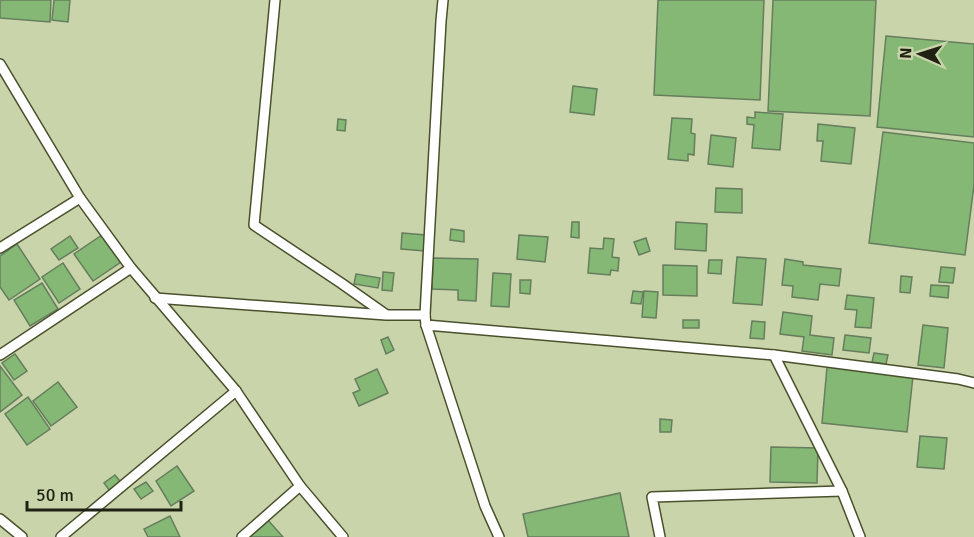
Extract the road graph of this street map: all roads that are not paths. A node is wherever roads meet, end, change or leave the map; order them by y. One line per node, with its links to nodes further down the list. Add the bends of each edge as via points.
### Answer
1 (275, 0): 8 (lane, via 254,225)
2 (443, 0): 9 (lane)
3 (0, 64): 4 (lane)
4 (81, 198): 5 (lane); 6 (lane)
5 (0, 248)
6 (131, 268): 7 (lane); 10 (lane)
7 (155, 298): 8 (lane); 13 (lane)
8 (386, 315): 9 (lane)
9 (425, 320): 11 (lane); 21 (lane)
10 (0, 355)
11 (774, 355): 12 (lane); 15 (lane)
12 (974, 383)
13 (236, 391): 14 (lane); 18 (lane)
14 (300, 486): 19 (lane); 20 (lane)
15 (842, 491): 22 (lane, via 652,497); 23 (lane)
16 (0, 519): 17 (lane)
17 (22, 537)
18 (61, 537)
19 (242, 537)
20 (343, 537)
21 (498, 537)
22 (660, 537)
23 (860, 537)

